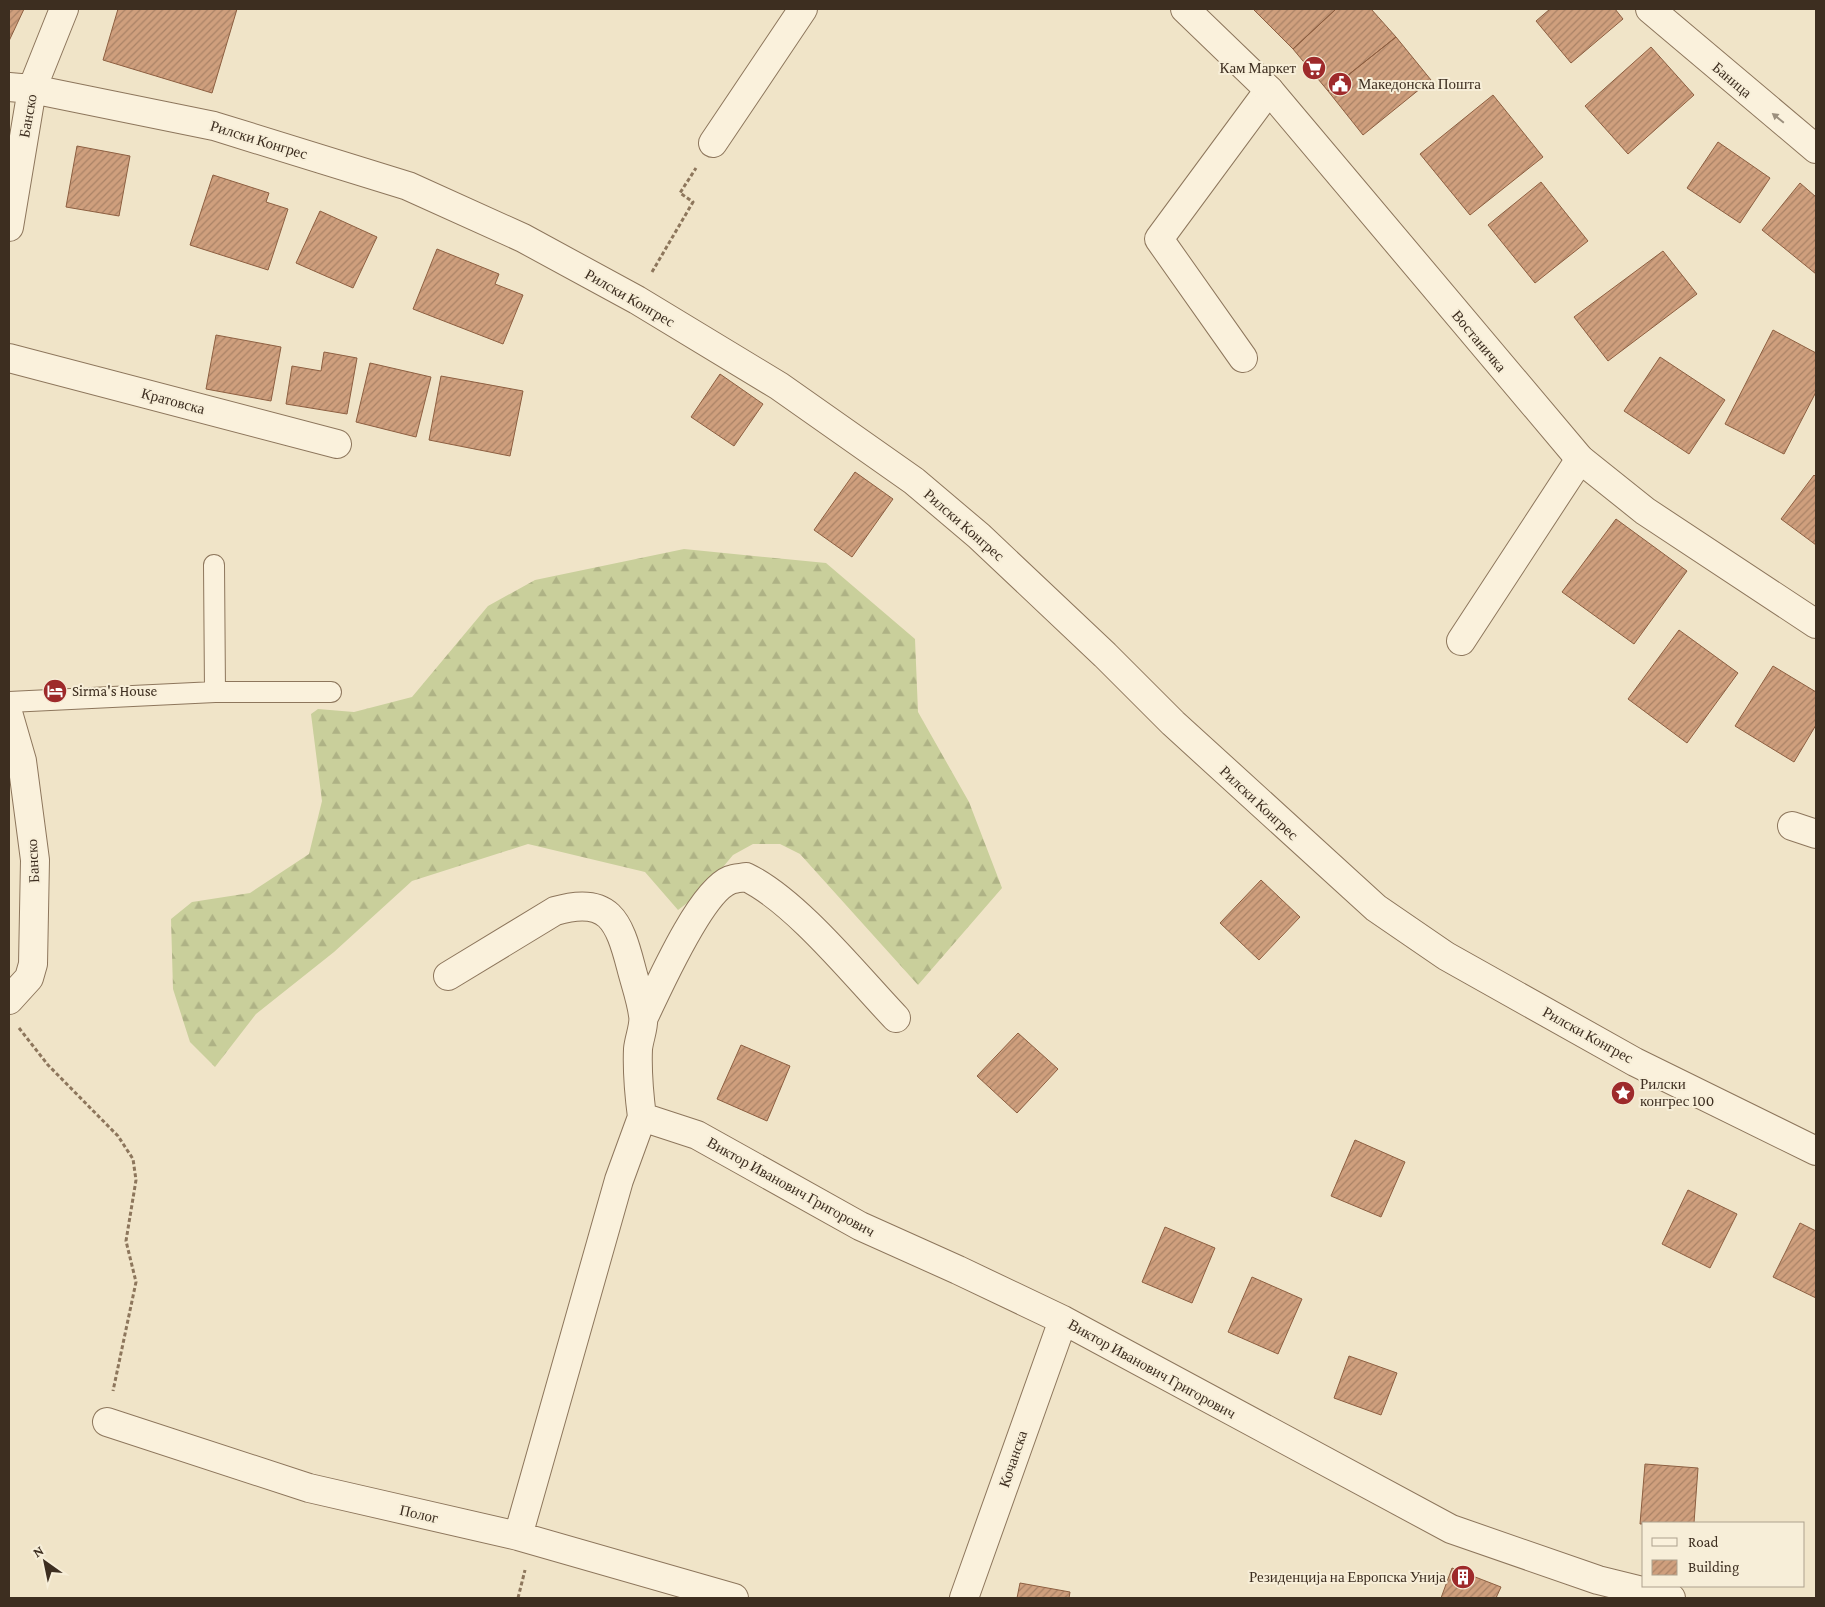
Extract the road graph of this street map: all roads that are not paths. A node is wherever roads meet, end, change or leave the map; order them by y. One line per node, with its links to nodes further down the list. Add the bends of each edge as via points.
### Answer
1 (64, 9): 5 (street, Банско)
2 (803, 9): 7 (street)
3 (1650, 9): 8 (street, Баница, one-way to 3)
4 (1196, 12): 6 (street, Востаничка)
5 (20, 88): 9 (street, Банско); 26 (street, Рилски Конгрес, via 214,126 408,186 523,238 637,300 779,386 914,481 979,536 1173,723 1376,908 1446,956 1635,1062)
6 (1269, 90): 11 (street, via 1159,239); 13 (street, Востаничка)
7 (713, 143)
8 (1816, 149)
9 (9, 227)
10 (9, 358): 12 (street, Кратовска)
11 (1243, 358)
12 (337, 444)
13 (1580, 459): 15 (street, Востаничка, via 1645,511); 16 (street)
14 (214, 565): 17 (lane)
15 (1816, 624)
16 (1460, 641)
17 (214, 692): 18 (lane); 19 (lane)
18 (331, 692)
19 (9, 702)
20 (9, 716): 22 (street, Банско, via 22,761 35,860 33,964 30,978)
21 (448, 976): 23 (street, via 555,911 573,905 596,908 609,915 622,933)
22 (12, 1012)
23 (644, 1017): 24 (street, via 685,932 712,896 729,880 746,877 768,890 808,926); 25 (street, via 637,1072)
24 (896, 1018)
25 (642, 1117): 27 (street, Виктор Иванович Григорович, via 697,1135 860,1226); 29 (street, via 619,1180)
26 (1816, 1151)
27 (1062, 1320): 30 (street, Виктор Иванович Григорович, via 1451,1529); 32 (street, Кочанска)
28 (107, 1422): 29 (street, Полог, via 309,1488)
29 (518, 1536): 31 (street, Полог)
30 (1597, 1589): 33 (street, Виктор Иванович Григорович)
31 (734, 1598)
32 (964, 1598)
33 (1671, 1598)

